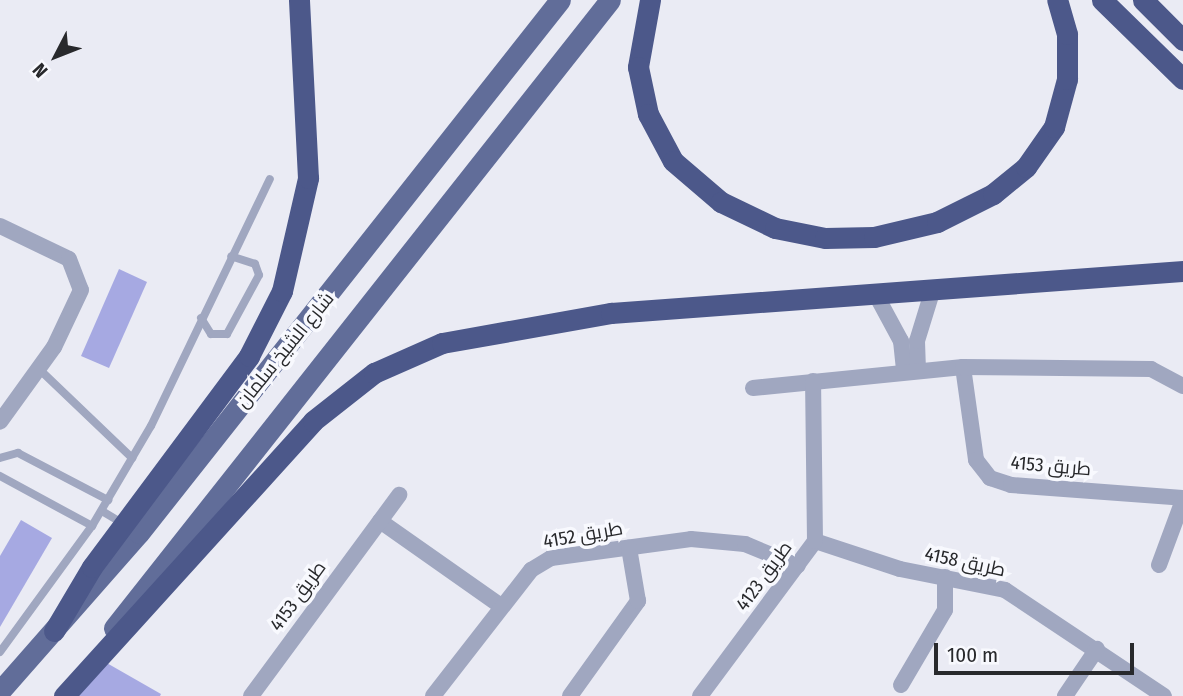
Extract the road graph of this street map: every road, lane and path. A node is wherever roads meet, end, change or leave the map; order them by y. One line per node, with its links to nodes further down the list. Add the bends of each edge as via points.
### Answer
1 (299, 0): 33 (highway, via 308,178 291,268 248,356)
2 (560, 0): 33 (main road, شارع الشيخ سلمان)
3 (610, 0): 45 (main road, شارع الشيخ سلمان)
4 (650, 0): 5 (highway, via 638,67 648,114 673,161 721,202 775,228 825,238 874,237 937,222 993,194 1026,167 1054,127 1067,79 1067,33)
5 (1056, 0)
6 (1101, 0): 9 (highway)
7 (1143, 0): 8 (highway)
8 (1183, 40)
9 (1183, 79)
10 (270, 179): 12 (lane)
11 (0, 226): 18 (street, via 54,248 78,269 78,302)
12 (231, 257): 16 (lane); 16 (lane, via 255,264 259,275 228,334 211,334)
13 (1183, 271): 14 (highway)
14 (933, 289): 15 (highway); 19 (street)
15 (875, 293): 19 (street); 45 (highway, via 520,324 442,343 374,373 313,421)
16 (201, 318): 25 (lane)
17 (963, 367): 19 (street); 21 (street, via 1151,369); 28 (street, طريق 4153, via 976,460 990,478 1011,485)
18 (39, 369): 23 (street); 25 (lane)
19 (911, 370): 20 (street)
20 (813, 381): 22 (street); 34 (street, طريق 4123)
21 (1182, 384)
22 (753, 388)
23 (0, 422)
24 (0, 458): 29 (lane, via 18,453)
25 (132, 458): 29 (lane)
26 (0, 477): 32 (lane)
27 (399, 495): 31 (street, طريق 4153)
28 (1183, 499): 36 (street)
29 (108, 500): 30 (lane)
30 (102, 511): 32 (lane); 33 (lane)
31 (380, 521): 39 (street); 46 (street, طريق 4153)
32 (92, 526): 42 (lane)
33 (131, 529): 40 (highway)
34 (815, 541): 37 (street, طريق 4123); 38 (street, طريق 4158)
35 (629, 548): 37 (street, طريق 4152, via 724,540); 39 (street, طريق 4152, via 539,562); 48 (street, via 638,601)
36 (1159, 565)
37 (798, 566): 49 (street, طريق 4123)
38 (946, 577): 41 (street, طريق 4158, via 1025,600); 43 (street, via 941,620)
39 (501, 606): 47 (street, طريق 4152)
40 (54, 631): 44 (main road)
41 (1097, 649): 50 (street); 51 (street, طريق 4158)
42 (0, 652)
43 (901, 685)
44 (0, 691)
45 (63, 696)
46 (251, 696)
47 (433, 696)
48 (570, 696)
49 (701, 696)
50 (1065, 696)
51 (1164, 696)

